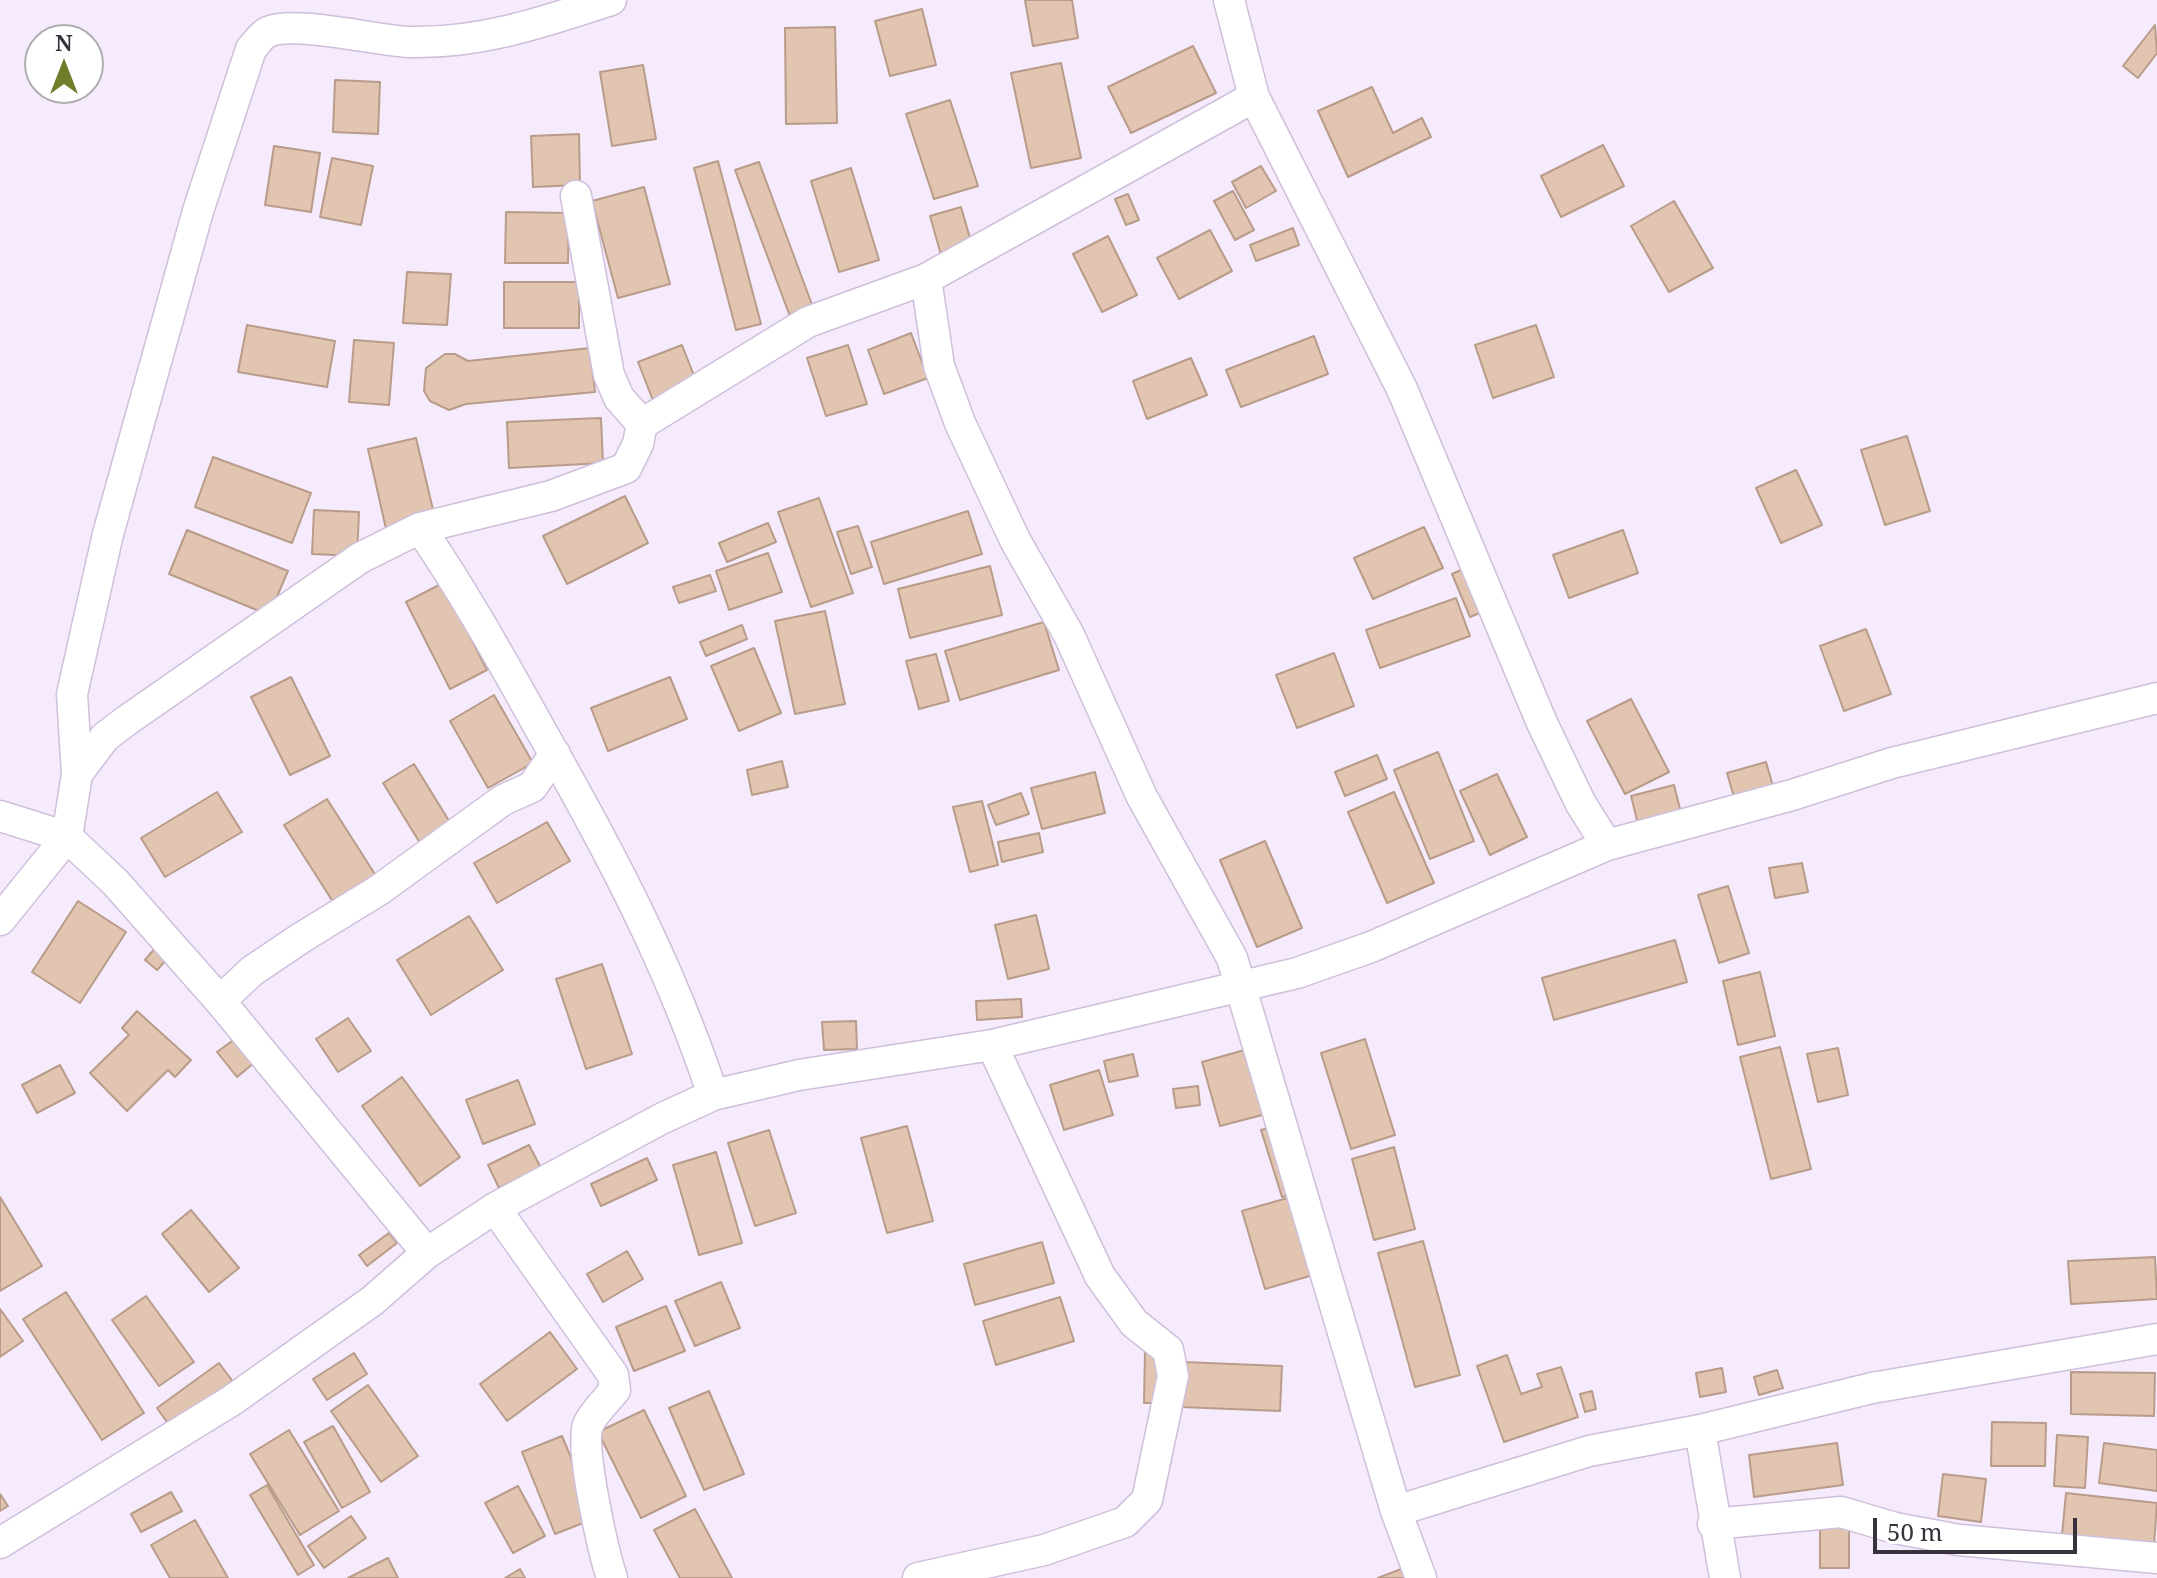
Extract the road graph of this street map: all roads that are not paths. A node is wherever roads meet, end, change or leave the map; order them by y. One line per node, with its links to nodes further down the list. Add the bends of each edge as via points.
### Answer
1 (611, 0): 10 (street, via 478,39 411,42 287,27 266,32 251,49 198,211 108,534 72,694)
2 (1229, 0): 3 (street)
3 (1254, 97): 5 (street); 13 (street, via 1402,389 1542,723)
4 (576, 196): 6 (street, via 609,375 619,398)
5 (926, 279): 6 (street, via 808,322); 15 (street, via 939,366 965,436 1069,635 1142,797 1215,921)
6 (642, 424): 7 (street, via 626,468 551,496)
7 (420, 528): 9 (street); 10 (street, via 336,572 126,721 105,737)
8 (2157, 698): 13 (street, via 1892,763)
9 (555, 754): 16 (street, via 532,787 503,800 379,890 252,971); 18 (street, via 639,909 690,1025)
10 (77, 774): 12 (street)
11 (0, 816): 12 (street)
12 (67, 837): 14 (street); 16 (street, via 115,882)
13 (1607, 845): 15 (street, via 1371,947 1297,973)
14 (0, 920)
15 (1241, 984): 17 (street); 23 (street)
16 (220, 1001): 20 (street)
17 (992, 1045): 18 (street, via 799,1075); 27 (street, via 1100,1276 1134,1323 1168,1350 1173,1376 1147,1500 1125,1522)
18 (713, 1095): 19 (street)
19 (495, 1208): 20 (street); 28 (street, via 613,1375 615,1390 587,1426 601,1547)
20 (427, 1253): 25 (street, via 372,1301 231,1401)
21 (2157, 1339): 22 (street, via 1872,1388)
22 (1700, 1430): 23 (street, via 1589,1451); 24 (street)
23 (1396, 1511): 30 (street)
24 (1713, 1524): 26 (street, via 1841,1512 1959,1540); 31 (street)
25 (0, 1543)
26 (2157, 1558)
27 (1048, 1564): 29 (street)
28 (612, 1578)
29 (918, 1578)
30 (1421, 1578)
31 (1725, 1578)

